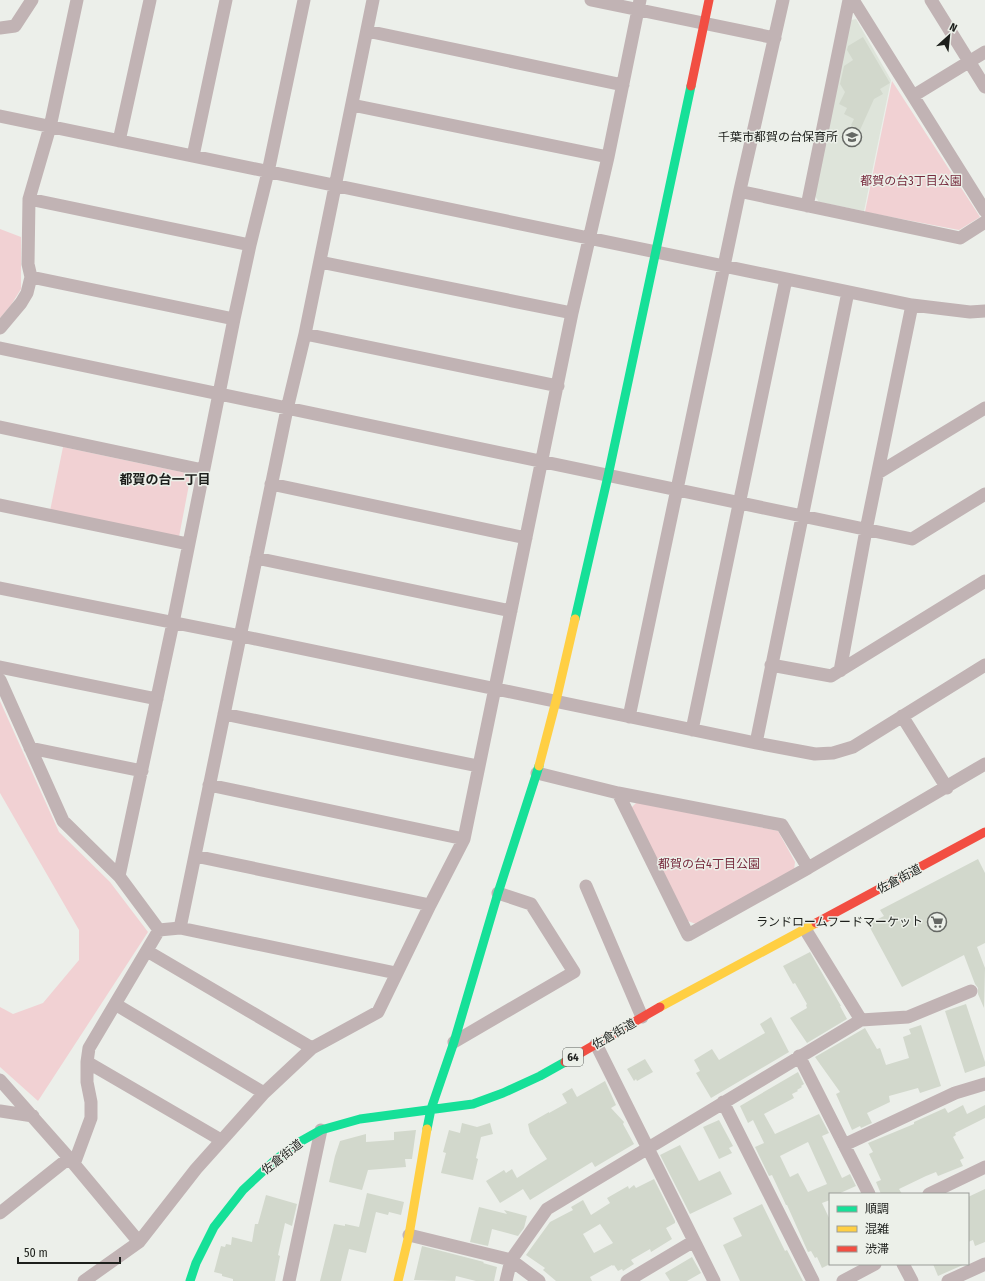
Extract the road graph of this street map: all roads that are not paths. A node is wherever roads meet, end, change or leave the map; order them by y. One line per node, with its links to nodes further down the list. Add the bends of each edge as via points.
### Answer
1 (32, 0): 15 (street, via 16,26)
2 (77, 0): 25 (street)
3 (150, 0): 26 (street)
4 (226, 0): 27 (street)
5 (304, 0): 29 (street)
6 (374, 0): 16 (street)
7 (591, 0): 13 (street)
8 (709, 0): 14 (street)
9 (783, 0): 17 (street)
10 (849, 0): 33 (street)
11 (853, 0): 22 (street)
12 (931, 0): 19 (street)
13 (639, 5): 14 (street); 20 (street)
14 (704, 24): 17 (street); 38 (street)
15 (0, 28)
16 (367, 31): 20 (street); 23 (street)
17 (775, 38): 31 (street)
18 (985, 52): 19 (street)
19 (970, 62): 21 (street); 22 (street)
20 (623, 85): 28 (street)
21 (985, 87)
22 (913, 96): 34 (street)
23 (352, 105): 28 (street); 30 (street)
24 (0, 116): 25 (street)
25 (50, 127): 26 (street); 32 (street)
26 (119, 141): 27 (street)
27 (193, 156): 29 (street)
28 (608, 156): 36 (street)
29 (268, 172): 30 (street); 37 (street)
30 (335, 186): 36 (street); 39 (street)
31 (740, 190): 33 (street); 40 (street)
32 (29, 199): 37 (street); 41 (street, via 28,264)
33 (807, 206): 35 (street, via 960,238)
34 (985, 211)
35 (985, 222)
36 (589, 238): 38 (street); 46 (street)
37 (250, 245): 47 (street)
38 (656, 252): 40 (street); 59 (street)
39 (320, 262): 46 (street); 49 (street)
40 (724, 266): 42 (street); 61 (street)
41 (31, 277): 47 (street); 48 (street, via 27,293 21,303)
42 (786, 279): 43 (street); 63 (street)
43 (848, 292): 44 (street); 65 (street)
44 (912, 305): 45 (street, via 970,312); 58 (street)
45 (985, 311)
46 (572, 313): 51 (street)
47 (234, 319): 52 (street)
48 (0, 328)
49 (305, 334): 51 (street); 54 (street)
50 (0, 348): 52 (street)
51 (558, 386): 56 (street)
52 (219, 395): 54 (street); 57 (street)
53 (985, 408): 58 (street)
54 (287, 409): 56 (street); 60 (street)
55 (0, 427): 57 (street)
56 (542, 462): 59 (street); 67 (street)
57 (203, 470): 68 (street)
58 (878, 473): 66 (street)
59 (608, 476): 61 (street); 82 (street)
60 (272, 484): 67 (street); 69 (street)
61 (677, 490): 63 (street); 85 (street)
62 (985, 494): 66 (street, via 912,539)
63 (739, 503): 65 (street); 86 (street)
64 (0, 505): 68 (street)
65 (802, 516): 66 (street); 75 (street)
66 (866, 530): 78 (street)
67 (526, 538): 72 (street)
68 (188, 544): 73 (street)
69 (256, 558): 72 (street); 74 (street)
70 (985, 581): 78 (street)
71 (0, 588): 73 (street)
72 (511, 611): 80 (street)
73 (173, 623): 74 (street); 81 (street)
74 (240, 636): 80 (street); 83 (street)
75 (771, 665): 78 (street, via 831,676); 87 (street)
76 (985, 665): 84 (street)
77 (0, 667): 81 (street)
78 (840, 671)
79 (0, 680): 88 (street)
80 (494, 688): 82 (street); 90 (street)
81 (157, 699): 91 (street)
82 (556, 701): 85 (street); 92 (street)
83 (224, 714): 90 (street); 93 (street)
84 (902, 716): 87 (street, via 853,748 833,753 816,754); 94 (street)
85 (630, 717): 86 (street)
86 (692, 730): 87 (street)
87 (756, 743)
88 (30, 748): 91 (street); 100 (street, via 63,821)
89 (985, 764): 94 (street)
90 (478, 766): 97 (street)
91 (142, 771): 100 (street)
92 (536, 773): 95 (street); 102 (street)
93 (209, 785): 97 (street); 98 (street)
94 (947, 788): 99 (street)
95 (618, 793): 99 (street, via 782,825); 99 (street, via 688,936)
96 (985, 832): 105 (street, 佐倉街道 / 64)
97 (464, 839): 103 (street)
98 (195, 856): 103 (street); 104 (street)
99 (808, 868)
100 (119, 876): 106 (street)
101 (586, 886): 111 (street)
102 (498, 893): 113 (street); 113 (street, via 531,904 574,972)
103 (430, 905): 108 (street)
104 (180, 928): 106 (street); 108 (street)
105 (805, 929): 111 (street, 佐倉街道 / 64); 112 (street)
106 (159, 930): 107 (street)
107 (147, 951): 110 (street); 115 (street)
108 (396, 973): 115 (street, via 378,1012)
109 (971, 991): 112 (street, via 908,1017)
110 (115, 1004): 117 (street, via 89,1048); 120 (street)
111 (642, 1017): 114 (street, 佐倉街道 / 64)
112 (861, 1020): 116 (street)
113 (454, 1042): 122 (street)
114 (596, 1044): 122 (street, 佐倉街道 / 64, via 540,1076 503,1093 473,1104); 128 (street)
115 (312, 1048): 120 (street)
116 (799, 1056): 121 (street); 127 (street)
117 (87, 1062): 126 (street); 129 (street, via 91,1118)
118 (0, 1080): 124 (street)
119 (985, 1084): 127 (street, via 955,1094)
120 (264, 1092): 126 (street)
121 (723, 1102): 128 (street); 149 (street)
122 (431, 1109): 125 (street, 佐倉街道 / 64, via 360,1119); 134 (street)
123 (0, 1111): 124 (street)
124 (33, 1116): 129 (street)
125 (321, 1130): 142 (street, 佐倉街道 / 64, via 296,1144 243,1190 214,1227); 143 (street)
126 (221, 1140): 136 (street)
127 (844, 1145): 131 (street)
128 (648, 1149): 135 (street); 137 (street, via 547,1209)
129 (71, 1161): 133 (street); 136 (street)
130 (985, 1167): 132 (street)
131 (868, 1193)
132 (931, 1193)
133 (0, 1213)
134 (409, 1235): 137 (street); 144 (street)
135 (694, 1240): 147 (street); 148 (street)
136 (139, 1242): 141 (street)
137 (511, 1260): 145 (street); 146 (street)
138 (985, 1264): 152 (street)
139 (873, 1265): 150 (street)
140 (904, 1265): 151 (street)
141 (84, 1281)
142 (190, 1281)
143 (288, 1281)
144 (398, 1281)
145 (506, 1281)
146 (539, 1281)
147 (627, 1281)
148 (714, 1281)
149 (813, 1281)
150 (843, 1281)
151 (912, 1281)
152 (948, 1281)

